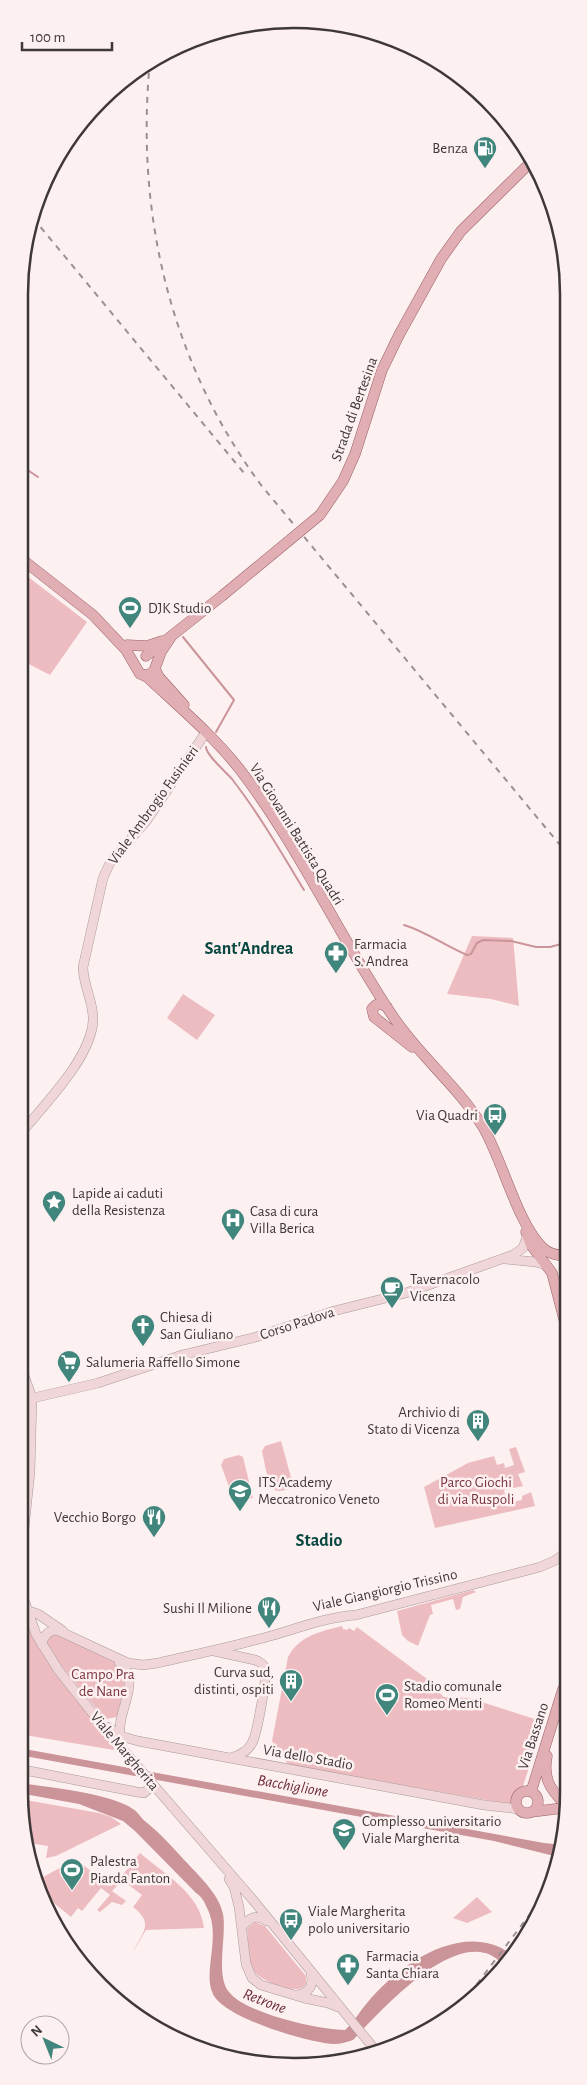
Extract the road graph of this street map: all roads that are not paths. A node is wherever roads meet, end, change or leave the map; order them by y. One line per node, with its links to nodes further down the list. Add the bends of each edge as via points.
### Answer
1 (527, 166): 4 (main road, Strada di Bertesina, bridge, via 462,231 441,259 382,370 343,481 320,515)
2 (28, 564): 3 (main road, Via Giovanni Battista Quadri, via 90,612)
3 (114, 636): 5 (main road); 8 (main road, Via Giovanni Battista Quadri)
4 (168, 639): 5 (main road, via 147,646); 6 (main road, Strada di Bertesina); 7 (main road, Strada di Bertesina)
5 (126, 645): 6 (main road)
6 (145, 656): 7 (main road, via 154,660); 8 (main road, Strada di Bertesina, via 137,661)
7 (156, 667): 8 (main road, via 150,674); 9 (main road, via 159,677)
8 (140, 671): 9 (main road, Via Giovanni Battista Quadri)
9 (205, 731): 10 (main road, Via Giovanni Battista Quadri, via 240,770 263,803); 15 (street, Viale Ambrogio Fusinieri, via 146,820 110,863 103,878 83,967 94,1018 91,1034 56,1093)
10 (369, 980): 11 (main road, Via Giovanni Battista Quadri); 12 (main road, Via Giovanni Battista Quadri)
11 (376, 1005): 12 (main road, via 384,1004); 13 (main road, Via Giovanni Battista Quadri, via 372,1015)
12 (388, 1009): 13 (main road, via 387,1018); 14 (main road, Via Giovanni Battista Quadri)
13 (379, 1020): 14 (main road, Via Giovanni Battista Quadri)
14 (429, 1063): 16 (main road, Via Giovanni Battista Quadri, via 481,1125 494,1148)
15 (28, 1124)
16 (533, 1242): 17 (main road); 18 (street, Corso Padova); 20 (main road, Via Giovanni Battista Quadri)
17 (560, 1255)
18 (502, 1259): 20 (street, Corso Padova, via 526,1261); 23 (street, Corso Padova, via 406,1293 182,1355 98,1383)
19 (560, 1263): 20 (main road)
20 (550, 1269): 21 (main road)
21 (560, 1302)
22 (28, 1384): 23 (street, Viale Margherita)
23 (32, 1398): 24 (street, Corso Padova); 25 (street, Viale Margherita)
24 (28, 1399)
25 (28, 1491)
26 (560, 1557): 33 (street, Viale Giangiorgio Trissino, via 540,1567)
27 (28, 1596): 30 (street)
28 (28, 1611): 30 (street)
29 (28, 1614): 32 (street, Viale Margherita)
30 (38, 1614): 31 (street)
31 (63, 1631): 32 (street, via 48,1633); 34 (street)
32 (42, 1645): 36 (street, Viale Margherita)
33 (211, 1650): 34 (street, Viale Giangiorgio Trissino, via 158,1663 134,1665); 41 (street, Viale Giangiorgio Trissino, via 261,1662 266,1672 252,1743 243,1752)
34 (115, 1658): 37 (street, via 130,1678)
35 (560, 1699): 40 (main road, Via Bassano)
36 (99, 1719): 37 (street, via 109,1723); 38 (street, Via dello Stadio); 42 (street, Viale Margherita)
37 (120, 1720): 38 (street)
38 (120, 1736): 39 (street, Via dello Stadio); 42 (street)
39 (138, 1741): 41 (street, Via dello Stadio); 42 (street, via 130,1748)
40 (547, 1741): 45 (main road, Via Bassano); 46 (main road, via 545,1774)
41 (229, 1758): 49 (street, Via dello Stadio)
42 (132, 1760): 44 (street, Viale Margherita)
43 (28, 1771): 44 (street, via 144,1793)
44 (153, 1785): 51 (street, Viale Margherita)
45 (534, 1794): 47 (main road); 49 (main road, via 524,1792 519,1796); 50 (main road, via 537,1806)
46 (560, 1798)
47 (559, 1801)
48 (559, 1808): 50 (main road, Via dello Stadio)
49 (519, 1809): 50 (main road, Via dello Stadio)
50 (531, 1812)
51 (220, 1864): 52 (street, Viale Margherita); 53 (street, Viale Margherita, via 234,1887)
52 (270, 1923): 53 (street, via 253,1917); 54 (street, Viale Margherita)
53 (242, 1927): 55 (street, Viale Margherita, via 246,1964 252,1978 261,1985)
54 (311, 1973): 55 (street, via 309,1990); 56 (street, Viale Margherita)
55 (296, 1995): 56 (street, Viale Margherita, via 328,2003)
56 (343, 2011): 57 (street, Viale Margherita)
57 (371, 2045)

